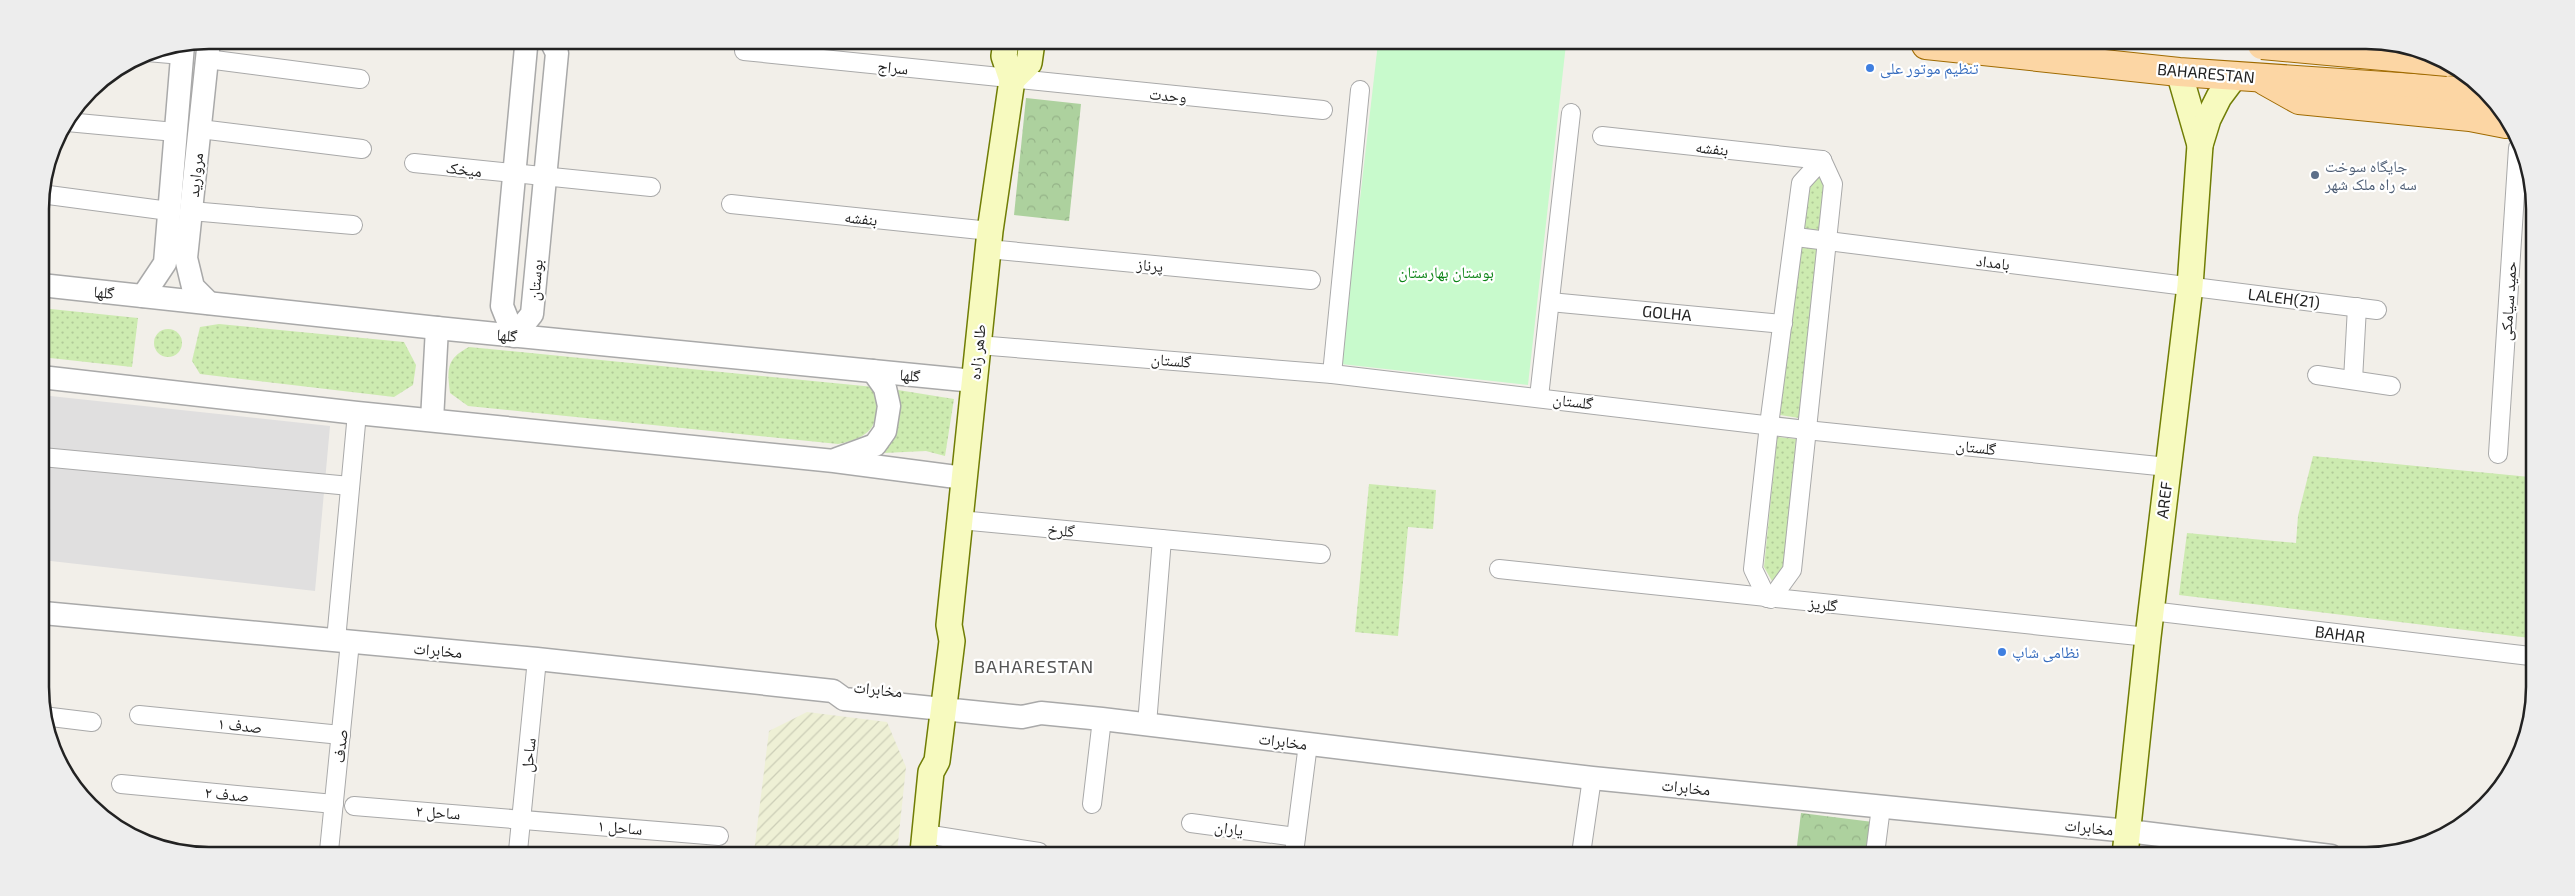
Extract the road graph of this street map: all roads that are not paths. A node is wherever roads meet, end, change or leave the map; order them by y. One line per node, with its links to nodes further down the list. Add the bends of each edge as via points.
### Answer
1 (526, 49): 17 (street, بوستان)
2 (555, 49): 18 (street, بوستان)
3 (1005, 49): 15 (main road, طاهر زاده, via 1004,56)
4 (1031, 49): 15 (main road, via 1029,63)
5 (1971, 49): 12 (main road, BAHARESTAN)
6 (2306, 49): 11 (main road, bridge)
7 (208, 50): 14 (street); 25 (street, مروارید)
8 (182, 51): 26 (street, مروارید)
9 (744, 51): 15 (street, سراج)
10 (2414, 56): 16 (main road, via 2416,64 2407,77)
11 (2425, 60)
12 (2179, 72): 13 (main road, BAHARESTAN); 28 (main road)
13 (2247, 77): 16 (main road, BAHARESTAN); 24 (main road, via 2298,100); 28 (main road, via 2219,97)
14 (360, 79)
15 (1012, 80): 21 (street, وحدت); 41 (main road, طاهر زاده)
16 (2350, 84): 20 (main road, BAHARESTAN)
17 (522, 88): 18 (street); 33 (street, بوستان)
18 (553, 90): 34 (street, بوستان)
19 (1360, 90): 56 (street)
20 (2475, 92)
21 (1323, 110)
22 (1571, 114): 47 (street)
23 (74, 123): 26 (street)
24 (2501, 123)
25 (200, 129): 29 (street); 38 (street, مروارید)
26 (175, 132): 38 (street, مروارید)
27 (1602, 136): 31 (street, بنفشه)
28 (2200, 145): 45 (main road, AREF)
29 (362, 149)
30 (2517, 156): 67 (street, حمید سیامکی)
31 (1822, 160): 40 (street, via 1802,183); 42 (street, via 1833,184)
32 (414, 163): 33 (street, میخک)
33 (514, 175): 34 (street, میخک); 53 (street, بوستان, via 502,306)
34 (545, 177): 35 (street, میخک); 53 (street, بوستان, via 532,314)
35 (651, 187)
36 (49, 195): 38 (street)
37 (731, 204): 41 (street, بنفشه)
38 (180, 211): 39 (street); 46 (street, مروارید, via 164,264); 48 (street, مروارید, via 193,287)
39 (352, 225)
40 (1796, 237): 42 (street, بامداد); 51 (street)
41 (989, 240): 43 (street, پرناز); 54 (main road, طاهر زاده)
42 (1828, 241): 45 (street, بامداد); 66 (street)
43 (1311, 280)
44 (49, 286): 46 (street, گلها)
45 (2190, 286): 49 (street, LALEH(21)); 70 (main road, AREF)
46 (143, 296): 48 (street, گلها)
47 (1550, 302): 51 (street, GOLHA); 62 (street)
48 (209, 303): 52 (street, گلها)
49 (2356, 307): 50 (street, LALEH(21)); 59 (street)
50 (2377, 310)
51 (1783, 324): 65 (street)
52 (438, 328): 53 (street, گلها); 64 (street)
53 (514, 336): 55 (street, گلها)
54 (978, 345): 56 (street, گلستان); 60 (main road, طاهر زاده)
55 (873, 371): 60 (street, گلها); 69 (street, via 885,388 889,406 885,431 875,445)
56 (1332, 374): 62 (street, گلستان)
57 (2317, 374): 59 (street)
58 (49, 378): 63 (street)
59 (2353, 380): 61 (street)
60 (974, 381): 71 (main road, طاهر زاده)
61 (2390, 386)
62 (1539, 397): 65 (street, گلستان)
63 (357, 413): 64 (street); 72 (street, صدف)
64 (432, 420): 69 (street)
65 (1769, 425): 66 (street, گلستان); 77 (street, via 1753,570)
66 (1806, 430): 70 (street, گلستان); 77 (street, via 1792,570)
67 (2498, 454)
68 (49, 458): 72 (street)
69 (834, 461): 71 (street)
70 (2168, 467): 78 (main road, AREF)
71 (964, 478): 73 (main road, طاهر زاده)
72 (350, 486): 81 (street, صدف)
73 (960, 520): 74 (street, گلرخ); 84 (main road, طاهر زاده, via 949,625 940,638)
74 (1162, 539): 75 (street, گلرخ); 89 (street)
75 (1320, 554)
76 (1498, 568): 77 (street, گلریز)
77 (1769, 598): 80 (street, گلریز)
78 (2151, 611): 80 (main road, AREF); 82 (street, BAHAR)
79 (49, 614): 81 (street, مخابرات)
80 (2148, 636): 102 (main road, AREF)
81 (343, 641): 83 (street, مخابرات); 90 (street, صدف)
82 (2526, 656)
83 (537, 659): 84 (street, مخابرات, via 833,691 844,686); 98 (street, ساحل)
84 (937, 702): 87 (street, مخابرات, via 1022,717 1041,713); 101 (main road, طاهر زاده, via 925,761 930,772)
85 (139, 714): 90 (street, صدف ۱)
86 (52, 717): 88 (street)
87 (1102, 718): 89 (street, مخابرات); 95 (street)
88 (92, 722)
89 (1147, 724): 91 (street, مخابرات)
90 (341, 735): 94 (street, صدف)
91 (1308, 744): 92 (street, مخابرات); 103 (street)
92 (1592, 778): 97 (street, مخابرات); 107 (street)
93 (120, 784): 94 (street, صدف ۲)
94 (334, 804): 104 (street, صدف)
95 (1092, 804)
96 (354, 806): 98 (street, ساحل ۲)
97 (1881, 807): 102 (street, مخابرات); 108 (street)
98 (522, 819): 100 (street, ساحل ۱); 105 (street, ساحل)
99 (1191, 823): 103 (street, یاران)
100 (718, 836)
101 (924, 843): 106 (street)
102 (2127, 843): 109 (street, مخابرات)
103 (1295, 845)
104 (329, 847)
105 (518, 847)
106 (975, 847)
107 (1582, 847)
108 (1876, 847)
109 (2190, 847)

